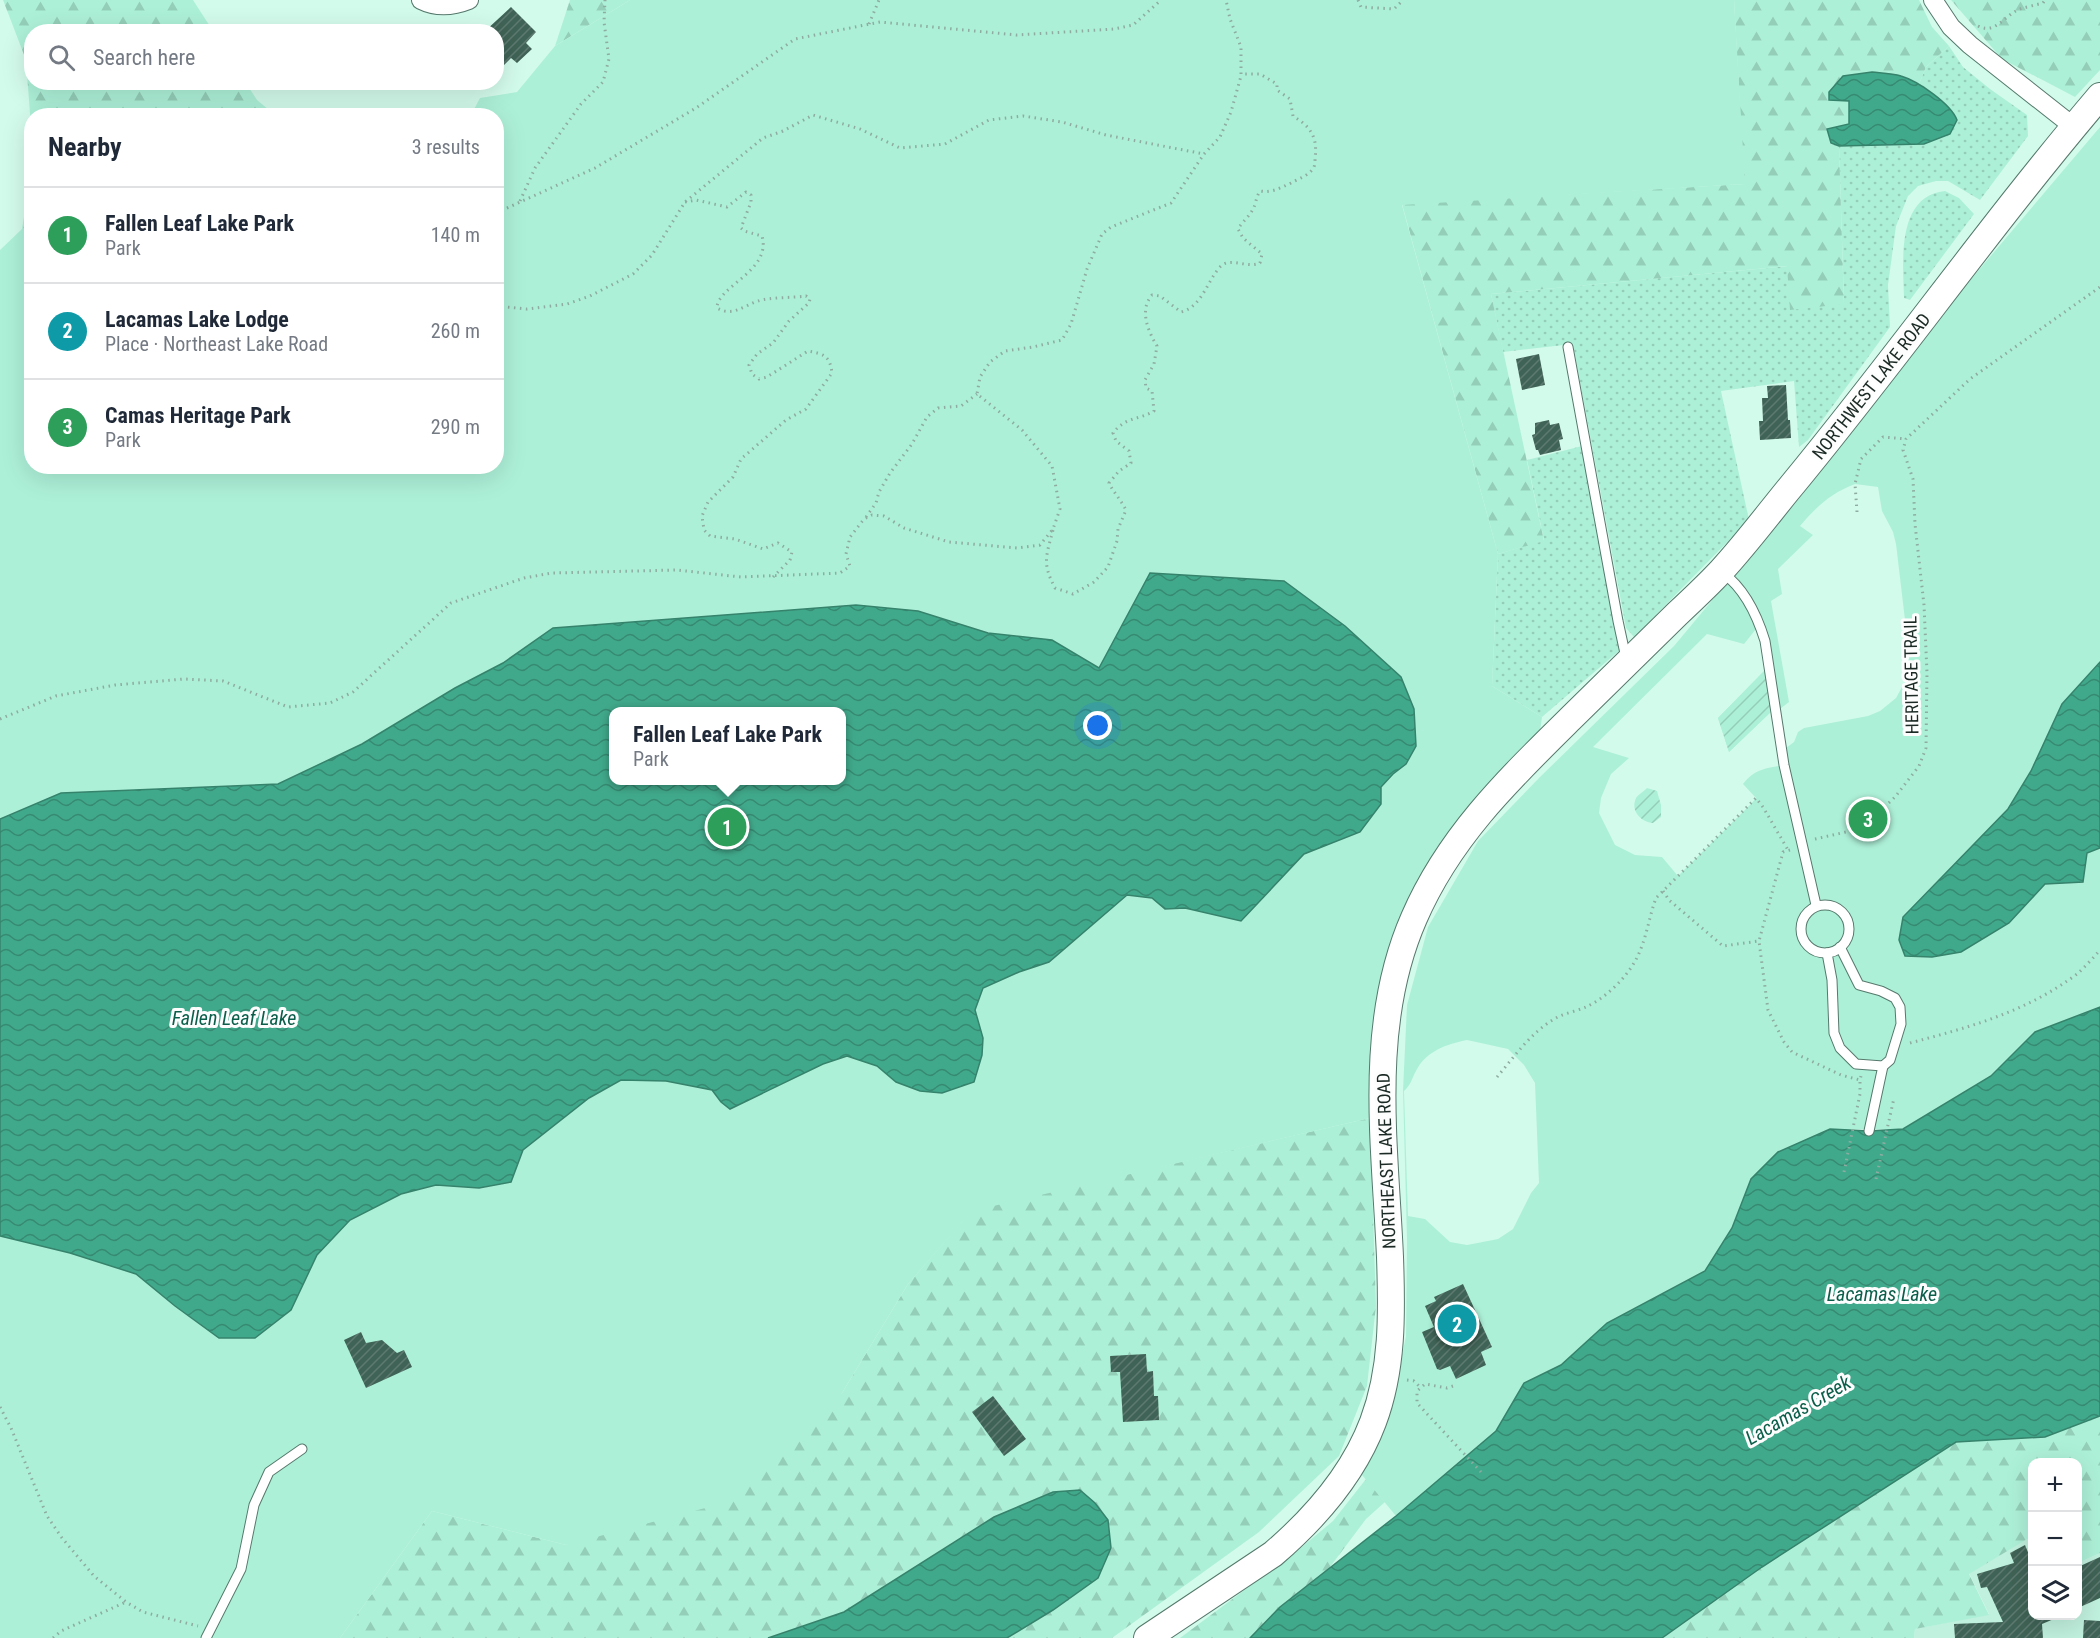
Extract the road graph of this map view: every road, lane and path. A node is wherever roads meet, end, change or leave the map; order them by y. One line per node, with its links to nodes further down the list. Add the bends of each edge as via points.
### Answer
1 (421, 0): 2 (street, via 453,6)
2 (470, 0)
3 (605, 0): 18 (path, via 609,59 603,82 581,104 535,168)
4 (879, 0): 11 (path)
5 (1161, 0): 11 (path, via 1133,25 1114,29 1017,35)
6 (1226, 0): 13 (path, via 1241,47)
7 (1358, 0): 8 (path, via 1360,7 1391,9)
8 (1403, 0)
9 (1933, 0): 15 (street, via 1951,27 1970,45)
10 (2045, 0): 12 (path, via 2017,10 1993,28 1985,30)
11 (869, 24): 18 (path, via 795,39 696,108 595,168)
12 (1976, 25)
13 (1241, 74): 16 (path, via 1220,137); 27 (path, via 1260,74 1277,84 1277,90 1290,99 1293,116 1315,135 1314,168 1277,190 1260,191 1255,198 1254,208 1238,229 1262,254 1260,263 1221,265 1188,310 1181,312 1160,296 1152,295 1147,301 1150,334 1157,346 1154,364 1145,380 1146,388 1152,391 1154,411 1126,421 1113,432 1116,441 1129,451 1131,463 1109,483 1126,510 1108,567 1094,582 1073,594 1055,588 1046,571)
14 (2100, 96): 15 (main road, NORTHWEST LAKE ROAD)
15 (2074, 127): 28 (main road, NORTHWEST LAKE ROAD)
16 (1204, 154): 17 (path, via 1023,116 989,120 945,144 900,148 860,129 813,115 763,138); 23 (path, via 1171,202 1111,226 1101,234 1062,340 1005,351 990,362 980,377)
17 (685, 202): 21 (path, via 652,255 633,274 567,304 527,309); 29 (path, via 696,200 727,207 746,192 752,195 741,228 762,236 761,257 722,295 717,308 732,312 759,300 810,298 773,343 757,354 749,365 752,374 759,379 767,377 807,351 821,353 831,362 832,373 806,409 786,420 741,459 733,477 708,502 702,516 704,530 710,536 735,539 763,549 778,543 792,552 790,560)
18 (519, 203): 19 (path)
19 (504, 210)
20 (2100, 286): 24 (path, via 1970,379)
21 (504, 307)
22 (1568, 347): 30 (lane)
23 (977, 394): 26 (path, via 961,406 938,408 927,417); 27 (path, via 1022,430 1052,466 1060,509)
24 (1906, 439): 25 (path, via 1883,437 1861,459 1855,484); 32 (path, HERITAGE TRAIL, via 1903,450 1913,479 1924,605 1926,748 1919,766 1874,817 1846,832)
25 (1857, 512)
26 (864, 519): 27 (path, via 884,516 904,528 949,542 1017,548 1040,544); 29 (path, via 850,537 846,554 850,566 840,573)
27 (1053, 529)
28 (1721, 572): 30 (main road, NORTHWEST LAKE ROAD); 32 (lane, via 1740,589 1762,632 1784,765)
29 (773, 577): 31 (path, via 677,570 552,573 524,578 451,603 353,692 330,703 288,707 223,681 184,679 115,685 56,696)
30 (1627, 663): 57 (main road, NORTHEAST LAKE ROAD, via 1525,763 1463,832 1434,877 1412,921 1397,964 1387,1012 1383,1069 1391,1320 1384,1383 1372,1424 1340,1483 1309,1521 1274,1554)
31 (0, 719)
32 (1803, 844): 33 (path, HERITAGE TRAIL); 35 (lane)
33 (1788, 850): 34 (path, via 1756,798); 36 (path, via 1783,852)
34 (1663, 891): 36 (path, via 1723,946); 43 (path, via 1656,898 1645,939 1633,964 1612,989 1536,1032)
35 (1816, 905): 37 (lane, via 1832,906 1846,918 1848,936); 39 (lane, via 1802,922 1803,940 1809,948)
36 (1759, 941): 44 (path, via 1768,1010 1784,1042 1792,1052)
37 (1840, 947): 39 (lane); 40 (lane, via 1860,985 1895,998 1900,1007 1901,1024)
38 (2100, 950): 40 (path, via 2078,973 2037,999 1985,1023)
39 (1827, 953): 41 (lane, via 1834,1033 1840,1048)
40 (1894, 1047): 42 (lane, via 1890,1060)
41 (1862, 1065): 42 (lane); 44 (path)
42 (1883, 1066): 46 (lane)
43 (1497, 1077)
44 (1860, 1080): 47 (path)
45 (1894, 1098): 48 (path)
46 (1869, 1131)
47 (1844, 1172)
48 (1876, 1179)
49 (1453, 1386): 52 (path, via 1425,1384 1417,1391 1417,1402)
50 (0, 1407): 53 (path, via 47,1516 94,1576)
51 (302, 1449): 54 (lane, via 268,1472 255,1505 241,1569)
52 (1481, 1472)
53 (126, 1602): 54 (path, via 143,1612); 55 (path)
54 (211, 1629): 56 (lane)
55 (53, 1638)
56 (206, 1638)
57 (1148, 1638)

